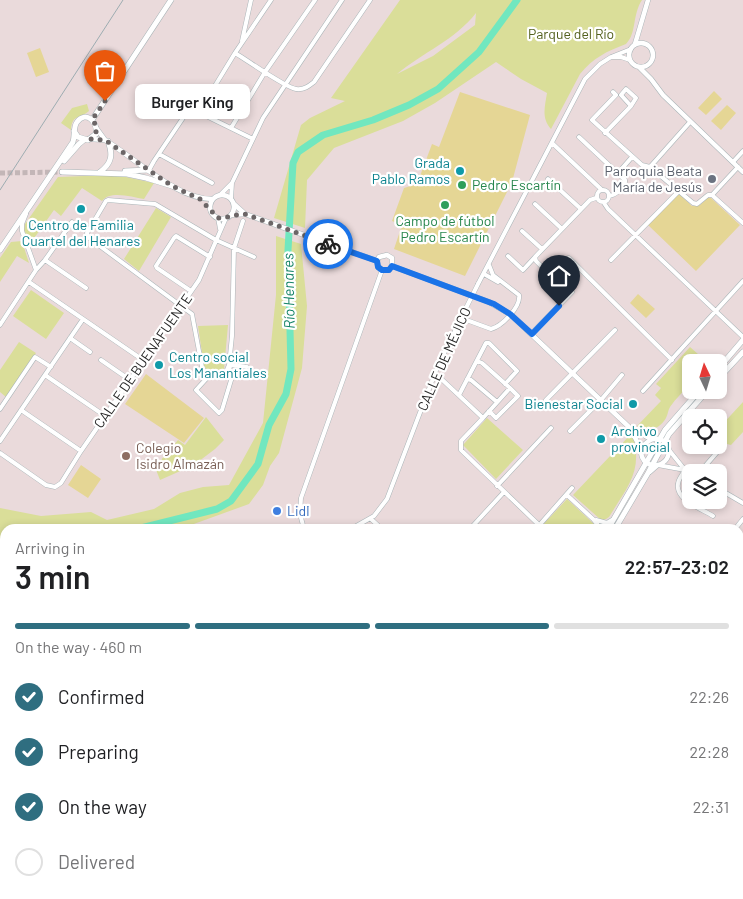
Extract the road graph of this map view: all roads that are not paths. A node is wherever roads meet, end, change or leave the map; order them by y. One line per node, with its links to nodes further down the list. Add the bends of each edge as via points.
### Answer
1 (172, 0): 26 (main road)
2 (251, 0): 8 (street)
3 (271, 0): 9 (street)
4 (315, 0): 20 (street)
5 (342, 0): 22 (street)
6 (370, 0): 22 (street, via 314,82 302,89)
7 (648, 0): 10 (street)
8 (247, 19): 9 (street, via 250,24); 11 (street)
9 (255, 24): 11 (street)
10 (640, 30): 12 (street); 13 (street)
11 (242, 43): 15 (street)
12 (635, 45): 13 (street); 14 (street)
13 (647, 45): 18 (street, via 652,51)
14 (631, 49): 16 (street, CALLE DE MÉJICO); 17 (street)
15 (235, 53): 20 (street); 25 (street)
16 (611, 57): 17 (street); 37 (street, CALLE DE MÉJICO, via 585,79)
17 (630, 60): 19 (street)
18 (651, 62): 19 (street); 21 (street)
19 (639, 67): 21 (street)
20 (265, 72): 22 (street); 28 (street)
21 (651, 79): 27 (street)
22 (285, 85): 34 (street)
23 (613, 92): 31 (street, via 616,95 592,120)
24 (631, 106): 31 (street)
25 (199, 112): 28 (street); 39 (street, via 187,112)
26 (92, 120): 29 (main road); 30 (main road, via 80,119)
27 (690, 122): 41 (street); 42 (street)
28 (231, 128): 34 (street)
29 (97, 129): 33 (main road); 36 (street)
30 (74, 131): 35 (main road); 49 (main road, via 73,142)
31 (605, 133): 40 (street)
32 (579, 137): 48 (street)
33 (91, 139): 35 (main road); 36 (street)
34 (253, 139): 52 (street)
35 (84, 140): 49 (main road)
36 (106, 141): 44 (street); 46 (main road, via 112,153 111,159)
37 (552, 143): 54 (street); 91 (street, CALLE DE MÉJICO)
38 (743, 150): 41 (street)
39 (159, 154): 44 (street); 51 (street)
40 (632, 157): 42 (street); 48 (street)
41 (733, 162): 43 (street)
42 (650, 167): 55 (street)
43 (738, 167): 47 (street); 57 (street)
44 (150, 170): 46 (main road); 53 (street)
45 (62, 172): 46 (main road)
46 (100, 172): 53 (main road, via 135,175)
47 (743, 172)
48 (618, 173): 58 (street, via 625,183 616,194)
49 (49, 179): 68 (main road)
50 (548, 180): 67 (street)
51 (212, 183)
52 (232, 183): 56 (street); 61 (street)
53 (172, 186): 60 (street)
54 (602, 190): 58 (street); 59 (street)
55 (679, 190): 57 (street, via 697,204); 78 (street)
56 (220, 195): 61 (street); 62 (street)
57 (712, 195): 74 (street)
58 (609, 196): 63 (street)
59 (596, 198): 63 (street); 67 (street)
60 (200, 199): 62 (street); 66 (street)
61 (231, 199): 64 (street)
62 (213, 200): 66 (street)
63 (604, 203): 78 (street)
64 (234, 204): 69 (street); 70 (street)
65 (535, 204): 76 (street)
66 (211, 208): 71 (street)
67 (581, 209): 76 (street)
68 (27, 212): 81 (main road); 93 (street, via 22,231)
69 (245, 214): 70 (street); 89 (street)
70 (229, 216): 71 (street); 75 (street, CALLE DE BUENAFUENTE)
71 (218, 218): 75 (street)
72 (243, 221): 80 (street)
73 (72, 222): 87 (street)
74 (743, 223)
75 (220, 229): 79 (street, CALLE DE BUENAFUENTE)
76 (562, 229): 82 (street)
77 (522, 231): 82 (street)
78 (636, 235): 88 (street); 104 (street)
79 (216, 240): 80 (street); 84 (street, CALLE DE BUENAFUENTE); 103 (street, via 155,204 110,200 106,201 88,230 88,238)
80 (234, 248): 85 (street); 121 (street)
81 (0, 250)
82 (542, 250): 86 (street)
83 (508, 256): 86 (street, via 523,270)
84 (210, 257): 101 (street, CALLE DE BUENAFUENTE); 101 (street, via 176,236 156,266)
85 (254, 257)
86 (536, 257): 95 (street, via 551,276)
87 (45, 260): 93 (street); 99 (street)
88 (611, 260)
89 (377, 261): 92 (street, via 387,255 392,258); 94 (street)
90 (573, 262): 95 (street, via 562,273); 95 (street, via 567,258); 118 (street)
91 (489, 265): 96 (street, CALLE DE MÉJICO); 100 (street, via 493,275)
92 (392, 266): 94 (street, via 389,270); 105 (street, via 489,302)
93 (36, 270): 98 (street)
94 (382, 270): 176 (street, via 301,498)
95 (556, 271)
96 (484, 274): 100 (street); 106 (street, CALLE DE MÉJICO, bridge)
97 (743, 281): 104 (street)
98 (29, 282): 107 (street); 108 (street)
99 (86, 288)
100 (513, 289): 105 (street, via 520,298)
101 (192, 291): 103 (street, CALLE DE BUENAFUENTE)
102 (572, 292): 110 (street)
103 (181, 306): 117 (street, CALLE DE BUENAFUENTE); 127 (street, via 193,316 202,368)
104 (716, 311): 112 (street); 118 (street)
105 (510, 314): 106 (street, via 491,329); 110 (street)
106 (461, 318): 124 (street, CALLE DE MÉJICO)
107 (83, 319): 111 (street); 117 (street)
108 (0, 325)
109 (615, 330): 125 (street)
110 (532, 334): 125 (street)
111 (70, 338): 113 (street); 120 (street)
112 (743, 339): 115 (main road)
113 (90, 352)
114 (743, 352): 123 (main road)
115 (728, 357)
116 (101, 360): 130 (street)
117 (144, 360): 130 (street, CALLE DE BUENAFUENTE)
118 (672, 360): 134 (street)
119 (477, 361): 129 (street); 131 (street); 131 (street, via 489,343 518,371)
120 (51, 366): 126 (street); 142 (street, via 35,356)
121 (229, 366): 122 (street); 127 (street, via 219,376); 133 (street, via 232,378 221,412 217,412)
122 (247, 367)
123 (728, 368)
124 (435, 373): 136 (street); 174 (street, CALLE DE MÉJICO, via 392,487 381,509)
125 (573, 373): 139 (street); 140 (street)
126 (45, 375): 143 (street); 145 (street)
127 (208, 375): 133 (street)
128 (622, 375): 140 (street)
129 (467, 379): 136 (street); 141 (street)
130 (130, 380): 145 (street, CALLE DE BUENAFUENTE)
131 (505, 384): 132 (street)
132 (510, 388): 141 (street); 144 (street, via 518,396 496,418)
133 (196, 390): 135 (street)
134 (644, 392)
135 (192, 394)
136 (459, 395): 146 (street)
137 (693, 399): 150 (main road)
138 (699, 399): 150 (main road)
139 (546, 400)
140 (601, 400): 147 (street); 149 (street)
141 (497, 402): 144 (street)
142 (0, 409)
143 (21, 410): 152 (street); 156 (street)
144 (489, 412): 146 (street)
145 (105, 416): 156 (street, CALLE DE BUENAFUENTE)
146 (483, 418): 165 (street, via 461,441 460,450)
147 (629, 427): 151 (street); 155 (street)
148 (550, 428): 165 (street)
149 (570, 431)
150 (667, 432): 151 (street); 153 (main road); 154 (street)
151 (652, 439): 153 (street); 155 (street, via 646,442)
152 (0, 441)
153 (662, 441): 154 (street); 159 (main road); 161 (main road)
154 (668, 449): 161 (street, via 667,459); 162 (street)
155 (642, 451): 159 (street)
156 (81, 452): 157 (street, CALLE DE BUENAFUENTE, via 55,487 46,485)
157 (0, 453)
158 (716, 454): 160 (street)
159 (644, 460): 161 (street); 184 (main road)
160 (707, 464)
161 (655, 465): 163 (street); 185 (main road)
162 (682, 466)
163 (682, 470)
164 (682, 476): 170 (street, via 677,486)
165 (497, 486): 167 (street)
166 (572, 488): 168 (street)
167 (504, 492): 179 (street); 180 (street)
168 (567, 494): 175 (street); 181 (street)
169 (727, 494): 171 (street)
170 (682, 497)
171 (743, 503)
172 (702, 509): 173 (street)
173 (713, 516)
174 (371, 518): 177 (street, CALLE DE MÉJICO); 178 (street)
175 (593, 519): 182 (street); 183 (street)
176 (303, 524)
177 (360, 524)
178 (377, 524)
179 (475, 524)
180 (538, 524)
181 (540, 524)
182 (597, 524)
183 (612, 524)
184 (616, 524)
185 (617, 524)

